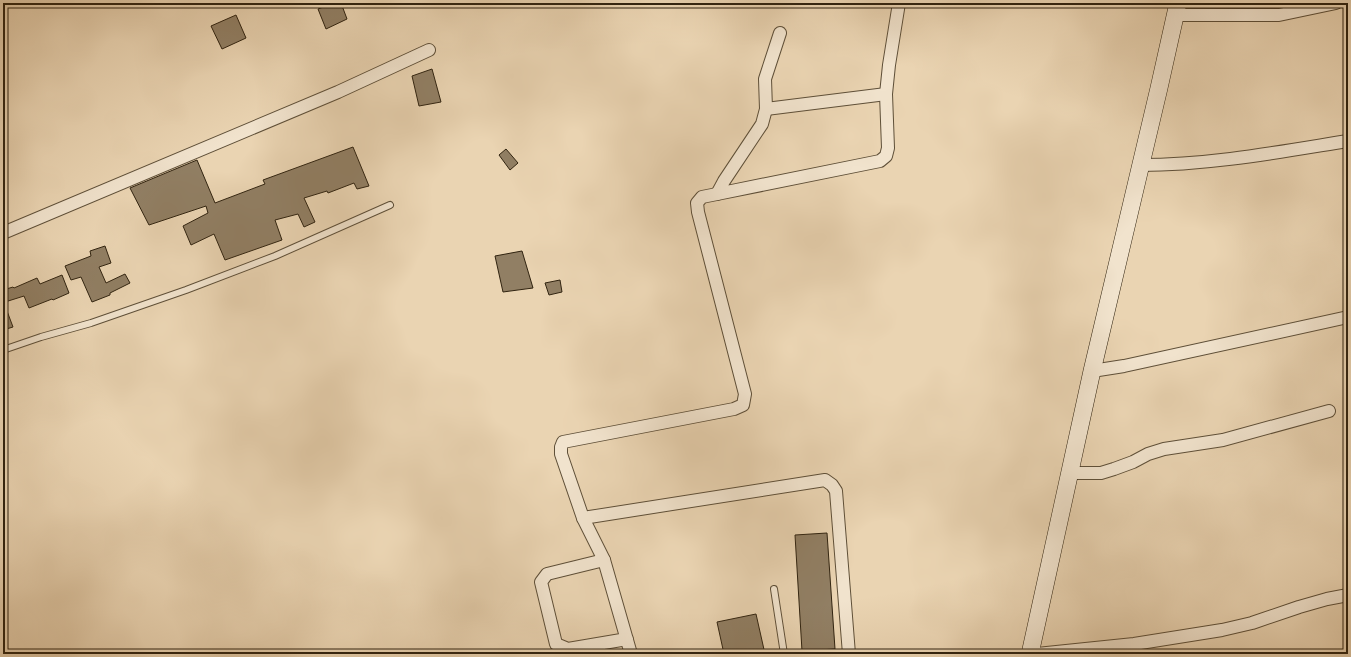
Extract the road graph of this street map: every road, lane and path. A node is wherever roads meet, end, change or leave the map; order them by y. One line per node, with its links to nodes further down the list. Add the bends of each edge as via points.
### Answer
1 (899, 3): 6 (street)
2 (1336, 3): 3 (street, via 1279,15)
3 (1177, 9): 9 (main road)
4 (780, 33): 7 (street, via 765,79)
5 (429, 50): 12 (street, via 338,92)
6 (886, 94): 7 (street); 10 (street, via 888,148 886,156 880,161)
7 (766, 109): 10 (street, via 762,124)
8 (1348, 141): 9 (street, via 1248,157)
9 (1140, 166): 15 (main road)
10 (717, 194): 18 (street, via 702,197 697,203 698,212 745,394 743,406 563,442 561,454)
11 (390, 206): 14 (lane, via 275,256 186,290)
12 (3, 234)
13 (1348, 317): 15 (street)
14 (3, 350)
15 (1092, 371): 17 (main road)
16 (1329, 411): 17 (street, via 1223,440 1164,449 1114,470 1101,473)
17 (1070, 473): 26 (main road)
18 (583, 518): 19 (street); 25 (street, via 825,480 836,491)
19 (604, 560): 22 (street); 22 (street, via 547,574 542,582 556,644 568,649)
20 (774, 589): 24 (lane)
21 (1348, 596): 27 (street, via 1327,599 1222,630 1134,644)
22 (626, 639): 23 (street)
23 (631, 654)
24 (784, 654)
25 (849, 654)
26 (1030, 654)
27 (1037, 654)

